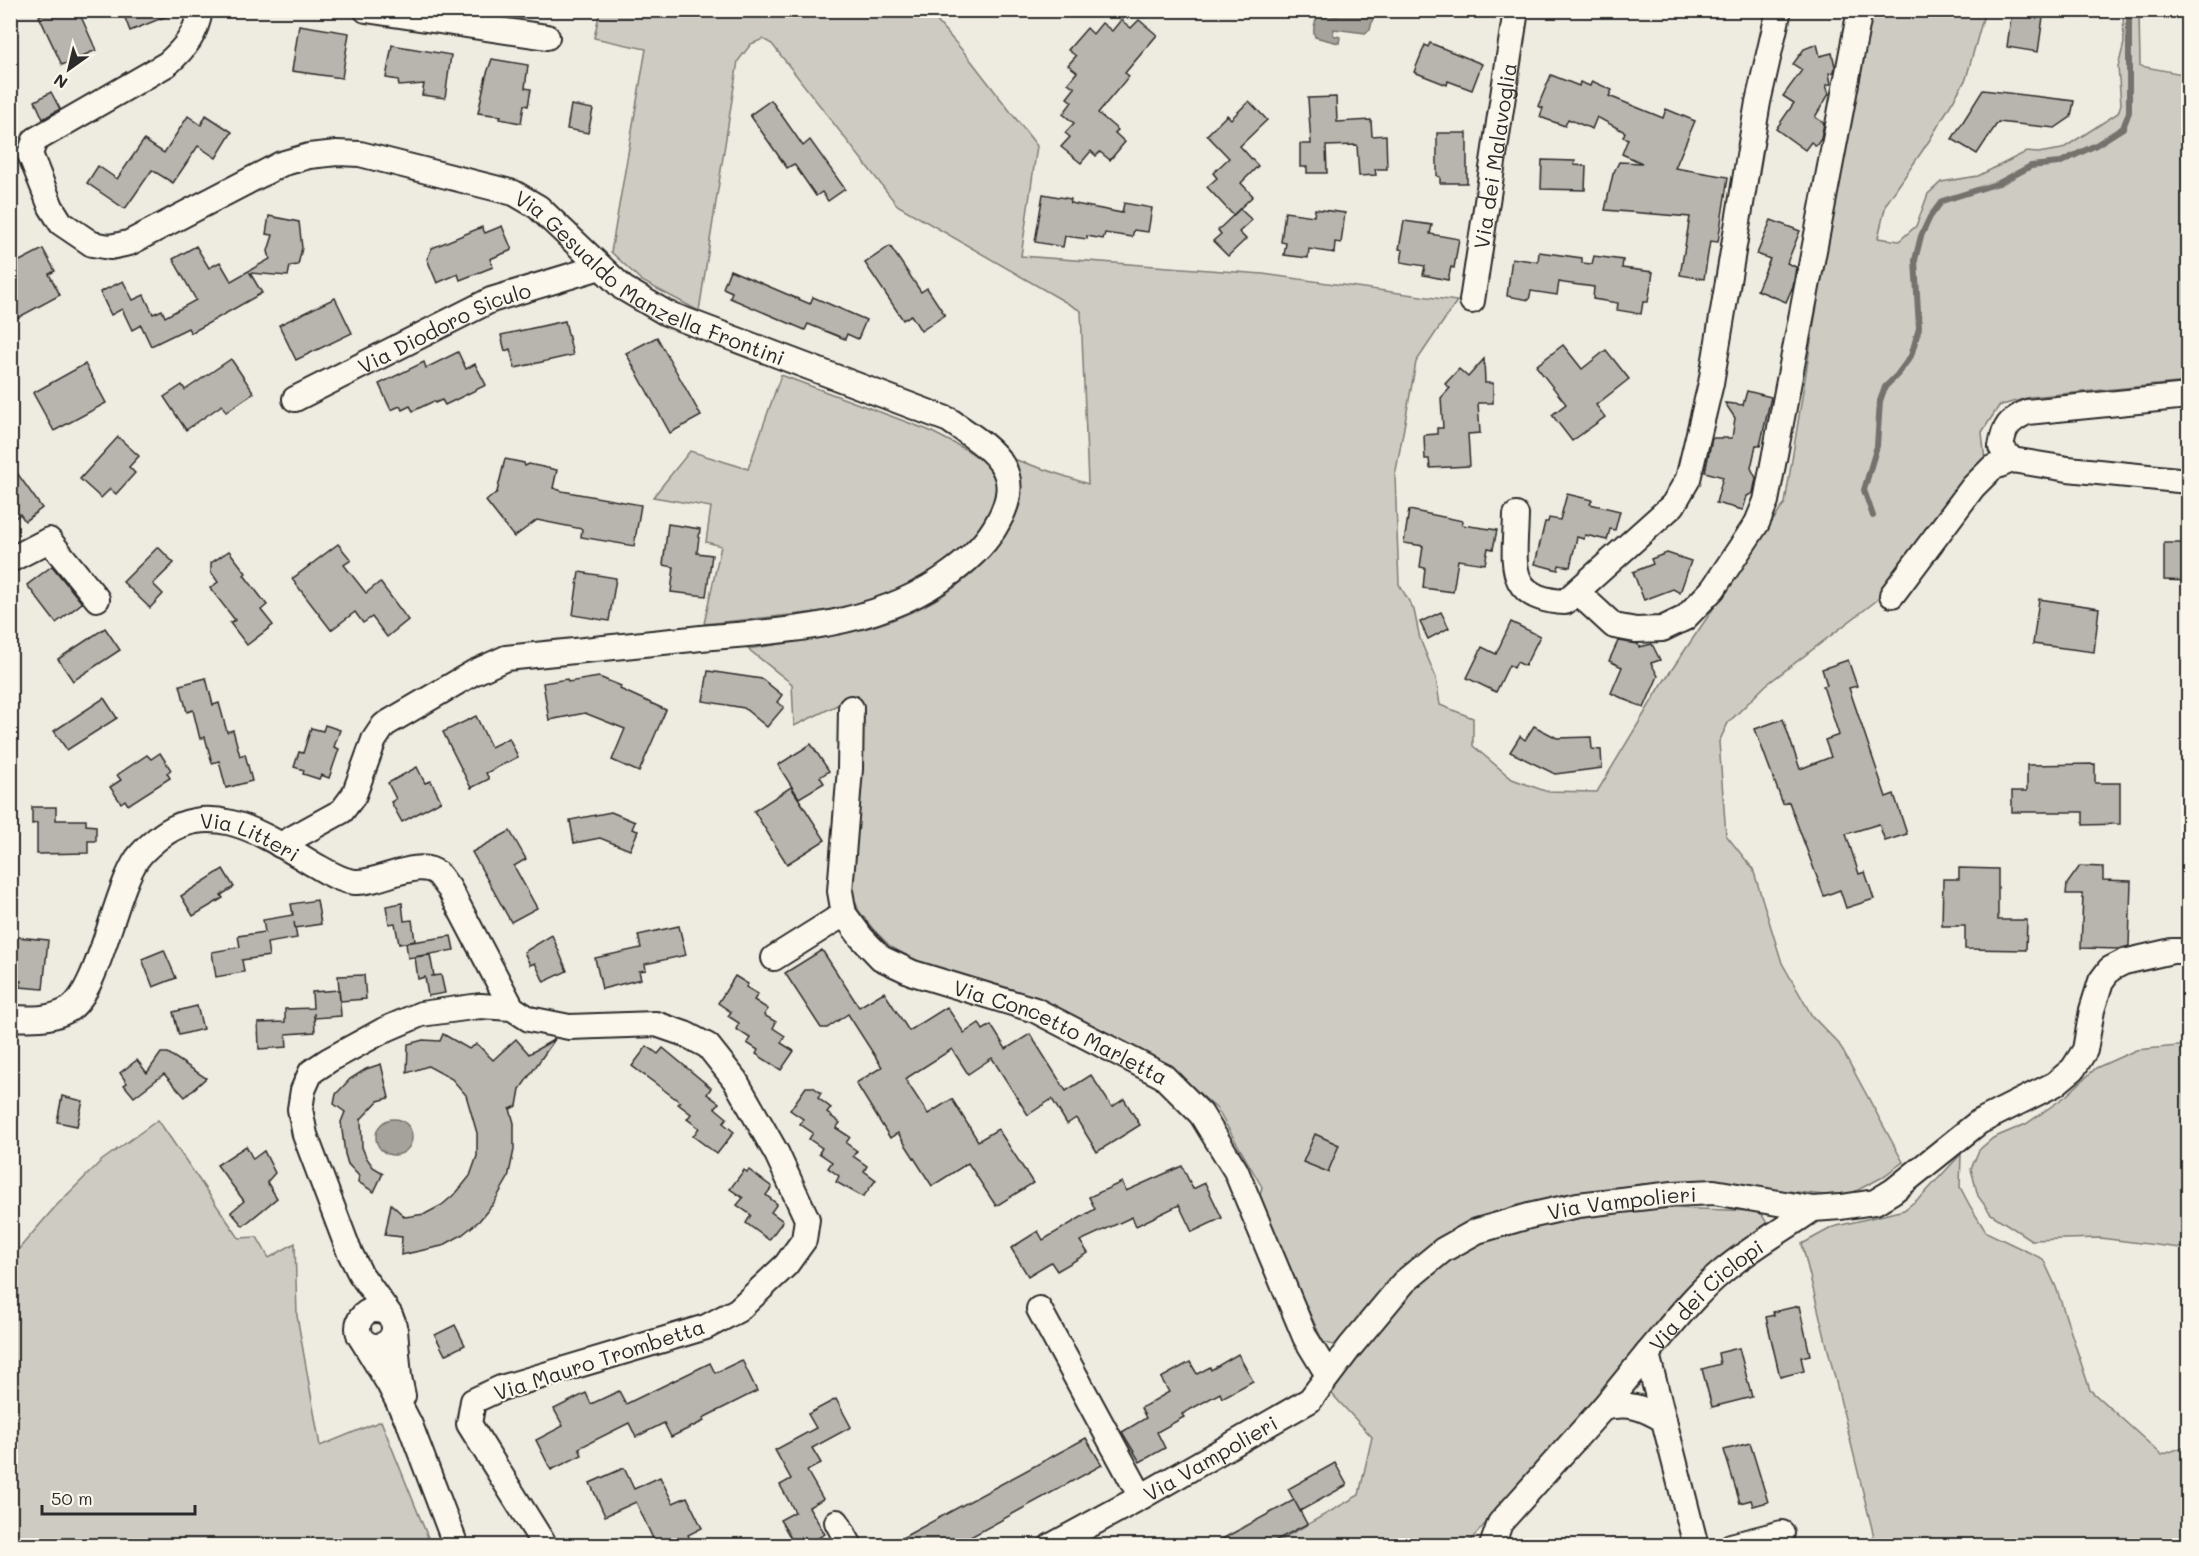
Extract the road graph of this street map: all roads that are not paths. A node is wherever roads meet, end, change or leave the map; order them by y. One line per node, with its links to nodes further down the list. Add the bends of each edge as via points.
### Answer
1 (200, 10): 7 (street, Via Gesualdo Manzella Frontini, via 194,34 184,50 167,64 34,140 30,154 51,207 61,223 75,234 92,244 110,247 129,243 281,164 309,156 348,153 514,193 538,207)
2 (366, 10): 6 (street)
3 (1516, 10): 8 (street, Via dei Malavoglia)
4 (1779, 10): 15 (street, via 1758,102 1711,383 1688,479 1673,505)
5 (1860, 10): 15 (street, via 1766,501 1756,523 1713,589 1685,618 1662,629 1614,626)
6 (547, 37)
7 (600, 267): 10 (street, Via Diodoro Siculo, via 491,300); 19 (street, Via Gesualdo Manzella Frontini, via 623,288 666,312 949,420 1001,461 1010,484 1008,505 972,557 938,583 893,606 822,626 506,658 473,673 384,725 374,740 354,795 342,811)
8 (1472, 301)
9 (2188, 396): 11 (street, via 2028,412 2012,420 2003,433 2001,447)
10 (295, 399)
11 (2012, 460): 12 (street, via 2068,470); 16 (street, via 1992,468 1973,487)
12 (2188, 481)
13 (1516, 515): 15 (street, via 1516,577 1522,585 1532,595 1547,601 1565,602)
14 (10, 560): 17 (street, via 49,540)
15 (1576, 592)
16 (1892, 595)
17 (97, 599)
18 (851, 708): 20 (street, via 840,891)
19 (280, 845): 23 (street, Via Litteri, via 353,882 372,882 415,868 438,874); 24 (street, Via Litteri, via 252,829 209,819 171,828 137,859 84,995 70,1009 52,1017)
20 (844, 914): 22 (street); 31 (street, Via Concetto Marletta, via 881,958 914,973 1035,1010 1163,1076 1201,1114 1236,1171 1305,1337)
21 (2188, 951): 25 (street, Via Vampolieri, via 2124,962 2110,969 2101,981 2092,1010 2085,1050 2073,1069 2055,1084 1980,1122 1875,1202)
22 (774, 958)
23 (512, 1008): 26 (street, via 480,1006 421,1014 310,1072 300,1109 305,1135); 39 (street, Via Mauro Trombetta, via 529,1019 569,1027 656,1024 708,1046 735,1080 777,1154 807,1219 804,1240 786,1265 738,1310 706,1327 501,1388 473,1401 469,1424)
24 (10, 1018)
25 (1813, 1209): 30 (street, Via dei Ciclopi, via 1722,1271); 31 (street, Via Vampolieri, via 1714,1192 1673,1194 1578,1205 1491,1226 1443,1250 1404,1282)
26 (349, 1251): 28 (street); 29 (street)
27 (1039, 1309): 35 (street)
28 (392, 1322): 29 (street, via 382,1310 374,1309 361,1318); 34 (street)
29 (361, 1333): 34 (street)
30 (1647, 1354): 32 (street); 33 (street, Via dei Ciclopi)
31 (1328, 1376): 35 (street, Via Vampolieri, via 1310,1400)
32 (1603, 1408): 33 (street, via 1643,1407); 42 (street, via 1500,1523)
33 (1664, 1420): 43 (street, Via dei Ciclopi)
34 (410, 1425): 38 (street)
35 (1142, 1497): 41 (street, Via Vampolieri)
36 (837, 1522): 40 (street)
37 (1782, 1533): 44 (street)
38 (456, 1545)
39 (545, 1545)
40 (850, 1545)
41 (1051, 1545)
42 (1492, 1545)
43 (1696, 1545)
44 (1731, 1545)

